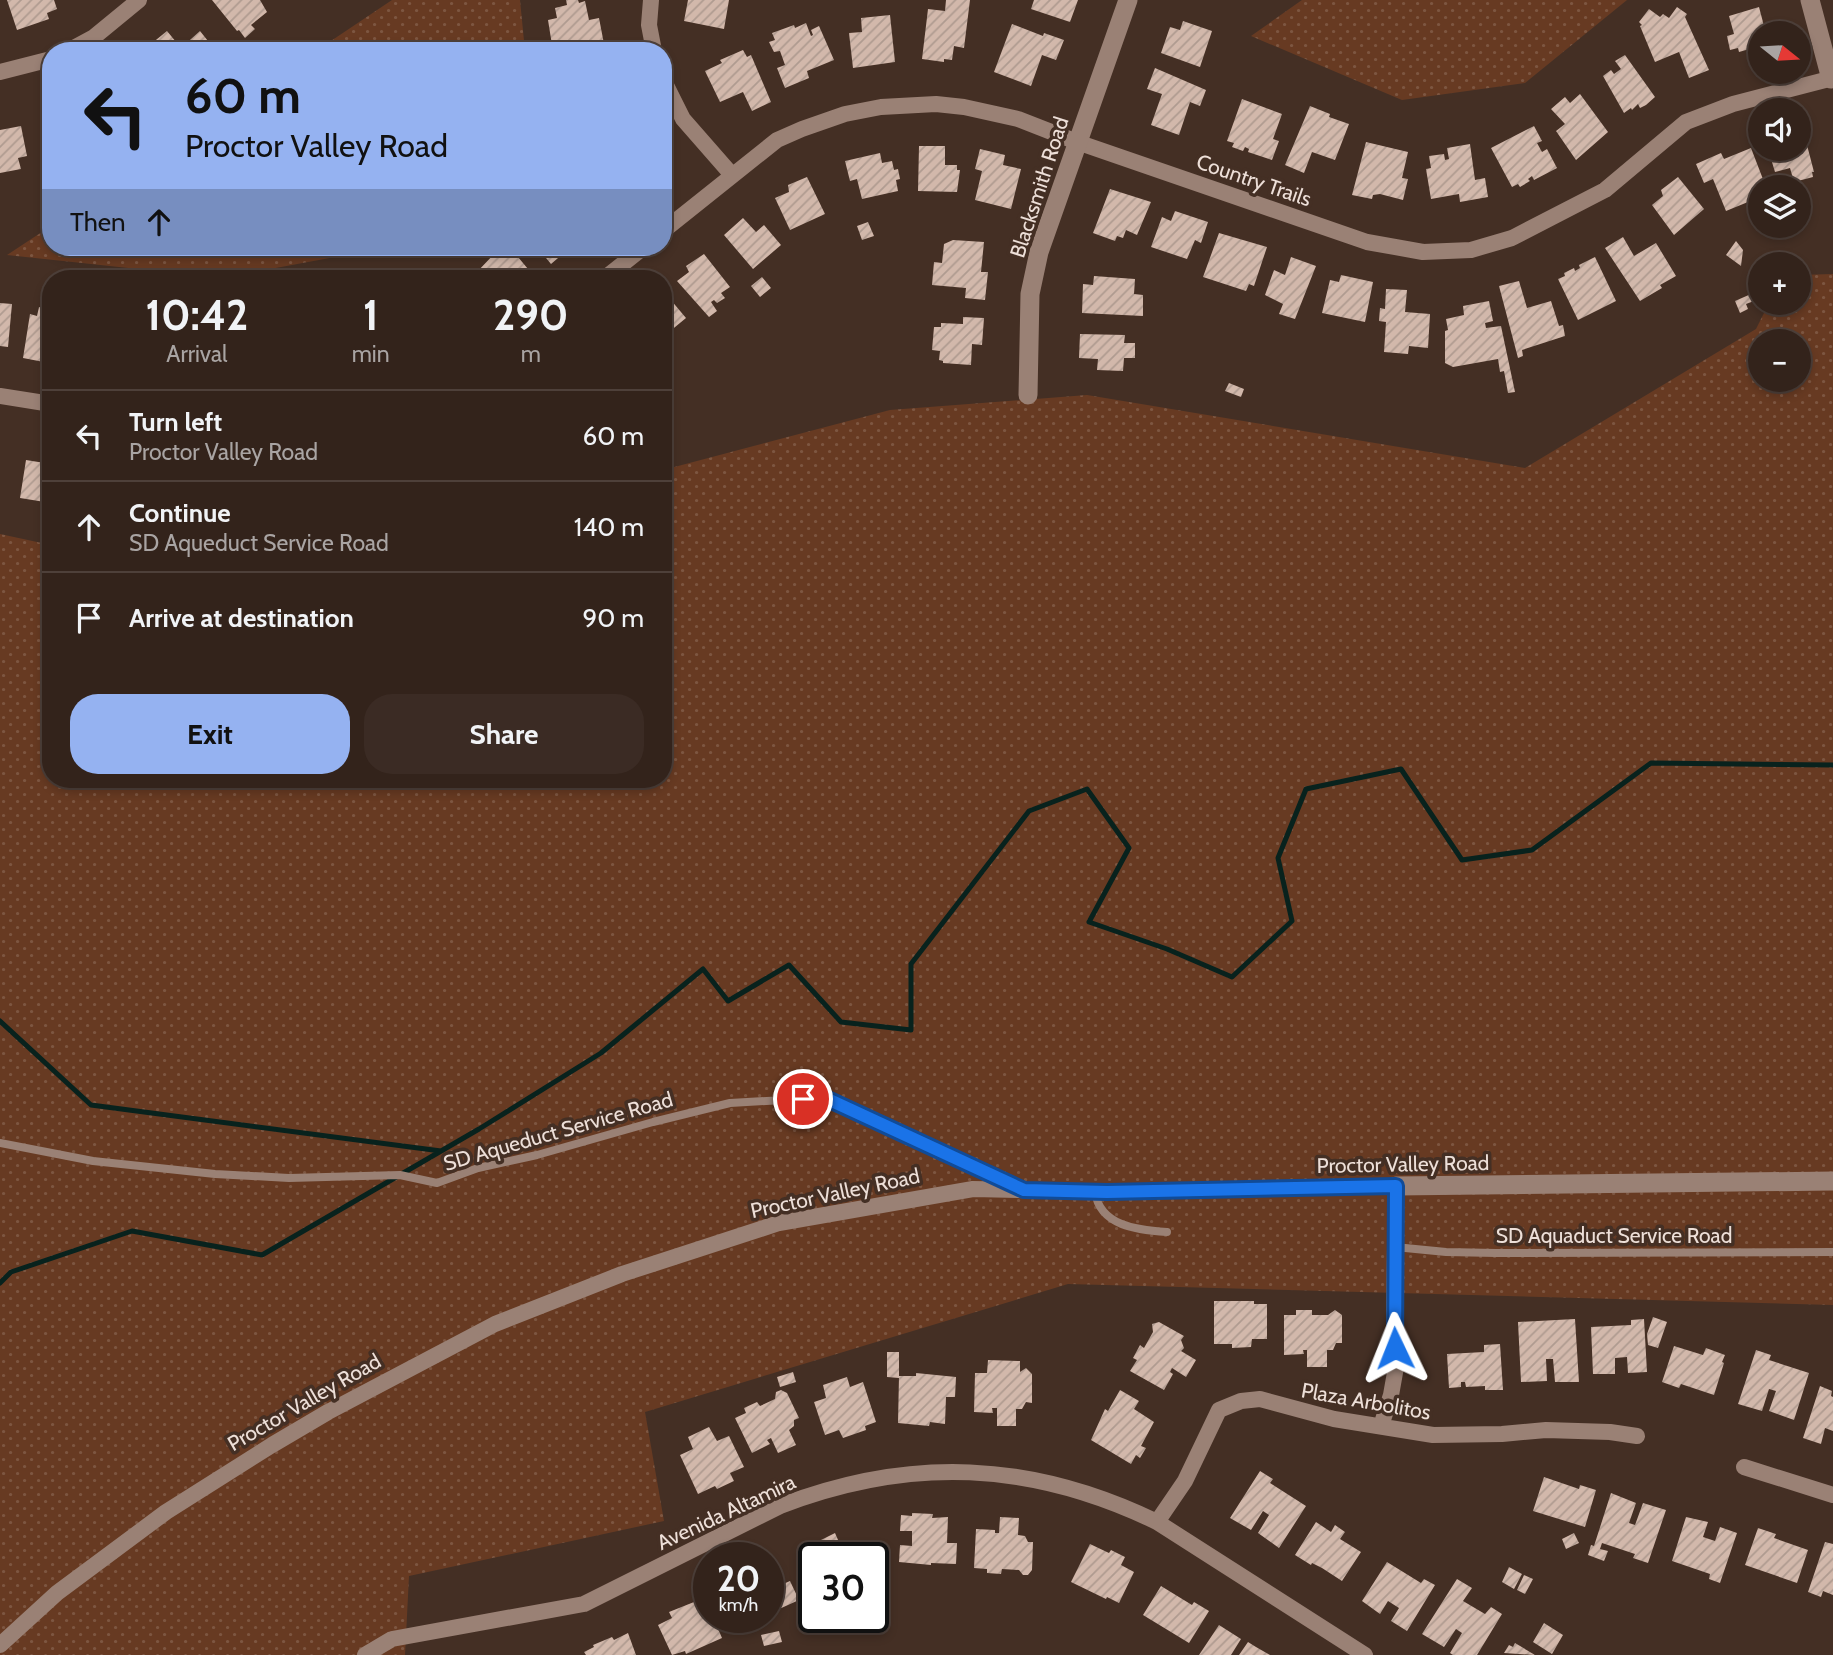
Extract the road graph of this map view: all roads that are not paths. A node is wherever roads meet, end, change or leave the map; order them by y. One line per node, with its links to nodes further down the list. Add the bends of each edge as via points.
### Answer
1 (139, 0): 5 (street)
2 (651, 0): 6 (street)
3 (1128, 0): 11 (street, Blacksmith Road)
4 (1810, 0): 9 (street)
5 (85, 42)
6 (652, 42)
7 (42, 61): 8 (street)
8 (0, 72)
9 (1832, 78): 11 (street, Country Trails, via 1733,104 1686,122 1605,190 1512,238 1457,252 1423,252 1367,242)
10 (672, 97): 12 (street, via 683,119)
11 (1077, 142): 12 (street, Country Trails, via 1018,119 973,108 936,104 881,107 845,114 777,140); 16 (street, Blacksmith Road, via 1039,252 1030,294)
12 (732, 175): 13 (street, Country Trails)
13 (672, 224)
14 (633, 256): 15 (street)
15 (615, 270)
16 (1028, 395)
17 (0, 396): 18 (street)
18 (42, 403)
19 (0, 1143): 22 (lane, SD Aqueduct Service Road, via 93,1161 215,1174 289,1178 400,1175 437,1183 478,1168 730,1102 821,1096)
20 (1833, 1181): 21 (street, Proctor Valley Road)
21 (1396, 1186): 23 (street, Proctor Valley Road); 25 (street)
22 (1024, 1190): 23 (street, Proctor Valley Road); 32 (street, Proctor Valley Road, via 973,1189 779,1223 622,1274 495,1324 328,1412 166,1512 57,1593)
23 (1096, 1192): 24 (lane, via 1097,1205 1112,1221)
24 (1167, 1232)
25 (1395, 1247): 26 (lane, SD Aquaduct Service Road, via 1496,1253); 27 (street, via 1396,1367)
26 (1833, 1252)
27 (1381, 1426): 28 (street, Plaza Arbolitos, via 1433,1435 1546,1430); 31 (street, Plaza Arbolitos, via 1259,1399 1219,1410 1185,1481)
28 (1637, 1436)
29 (1744, 1467): 30 (street)
30 (1833, 1494)
31 (1157, 1522): 33 (street, Avenida Altamira, via 1086,1492 1020,1476 951,1471 881,1477 780,1506 584,1604 392,1639); 34 (street, Avenida Altamira)
32 (0, 1644)
33 (365, 1655)
34 (1365, 1655)

